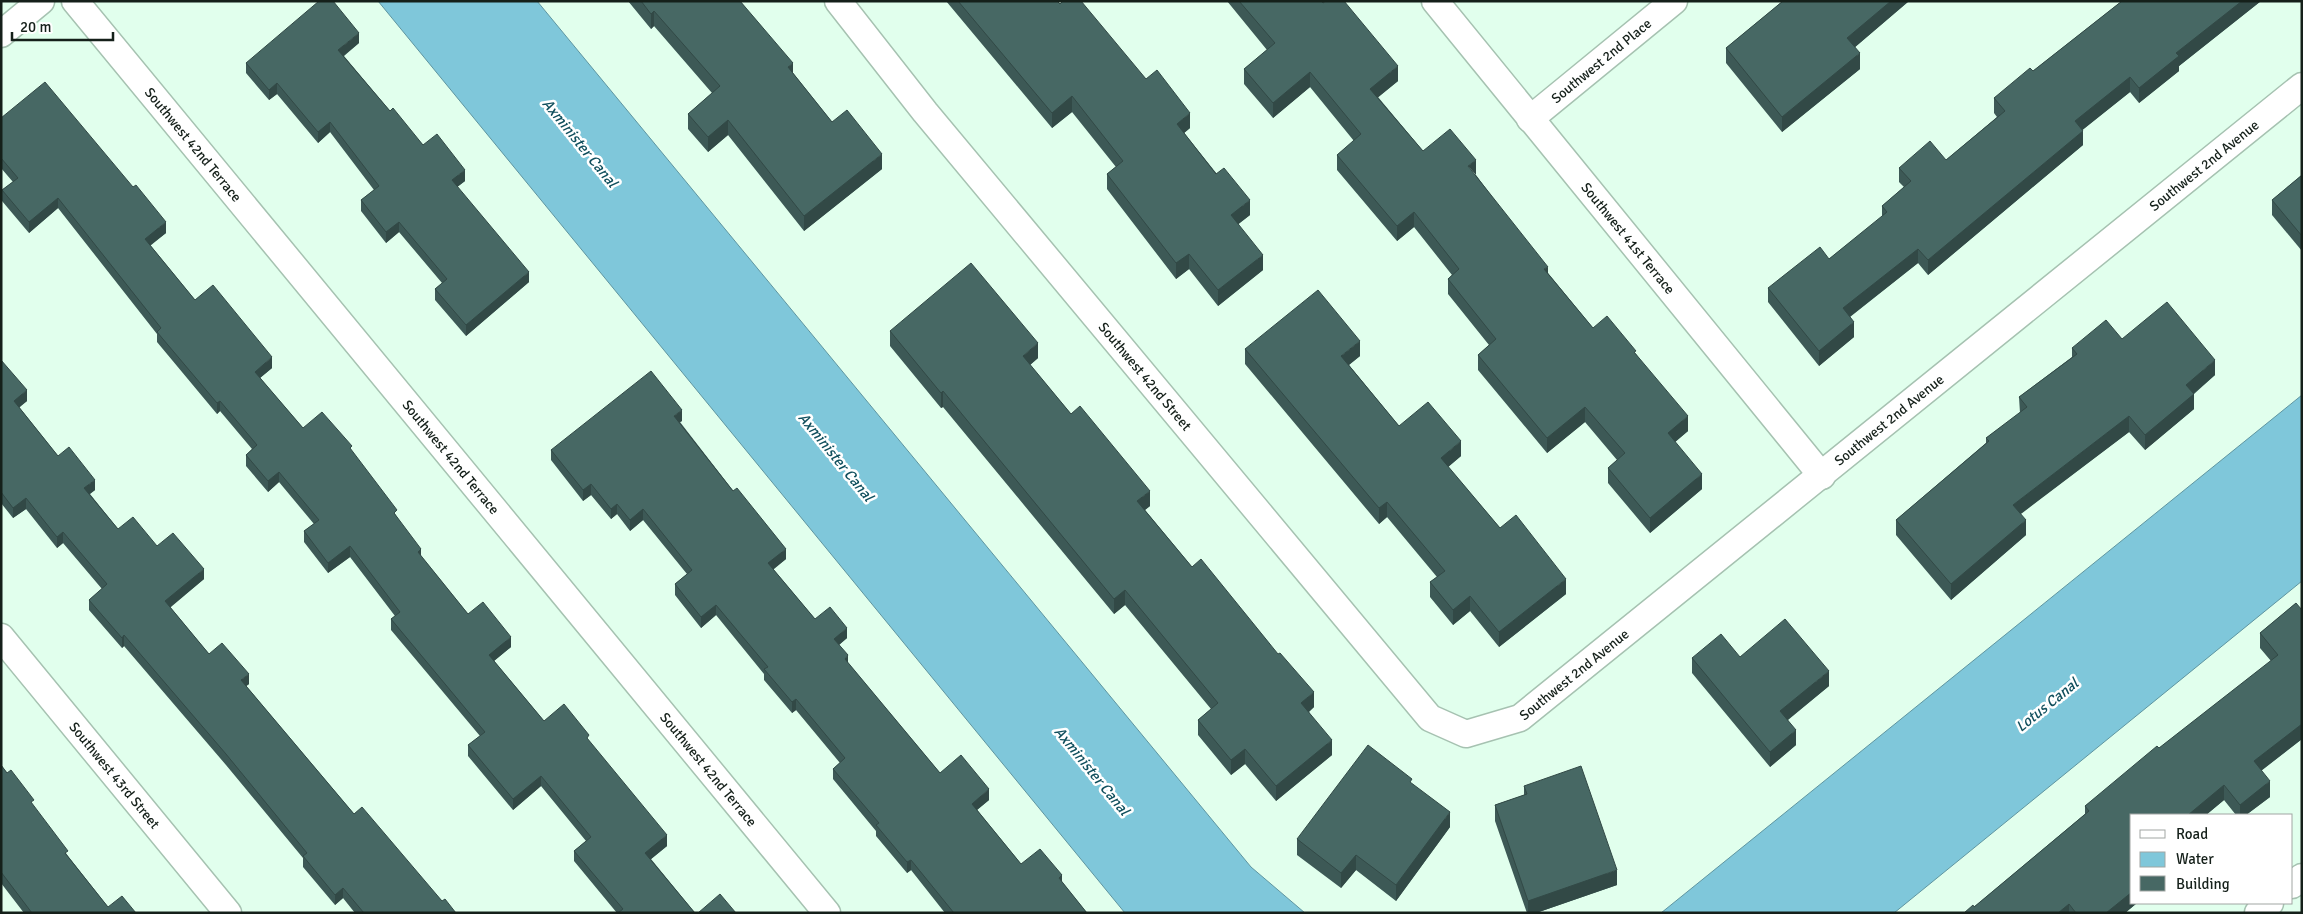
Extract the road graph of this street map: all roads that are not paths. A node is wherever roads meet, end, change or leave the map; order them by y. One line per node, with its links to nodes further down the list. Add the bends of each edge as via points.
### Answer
1 (41, 1): 6 (street)
2 (75, 1): 14 (street, Southwest 42nd Terrace)
3 (838, 1): 11 (street, Southwest 42nd Street, via 932,120 1430,718)
4 (1435, 1): 8 (street, Southwest 41st Terrace)
5 (1674, 1): 8 (street, Southwest 2nd Place)
6 (1, 34)
7 (2302, 86): 9 (street, Southwest 2nd Avenue)
8 (1530, 119): 9 (street, Southwest 41st Terrace)
9 (1822, 476): 11 (street, Southwest 2nd Avenue, via 1520,718)
10 (1, 637): 13 (street, Southwest 43rd Street)
11 (1466, 734)
12 (2269, 904): 15 (street)
13 (228, 913)
14 (827, 913)
15 (2258, 913)

